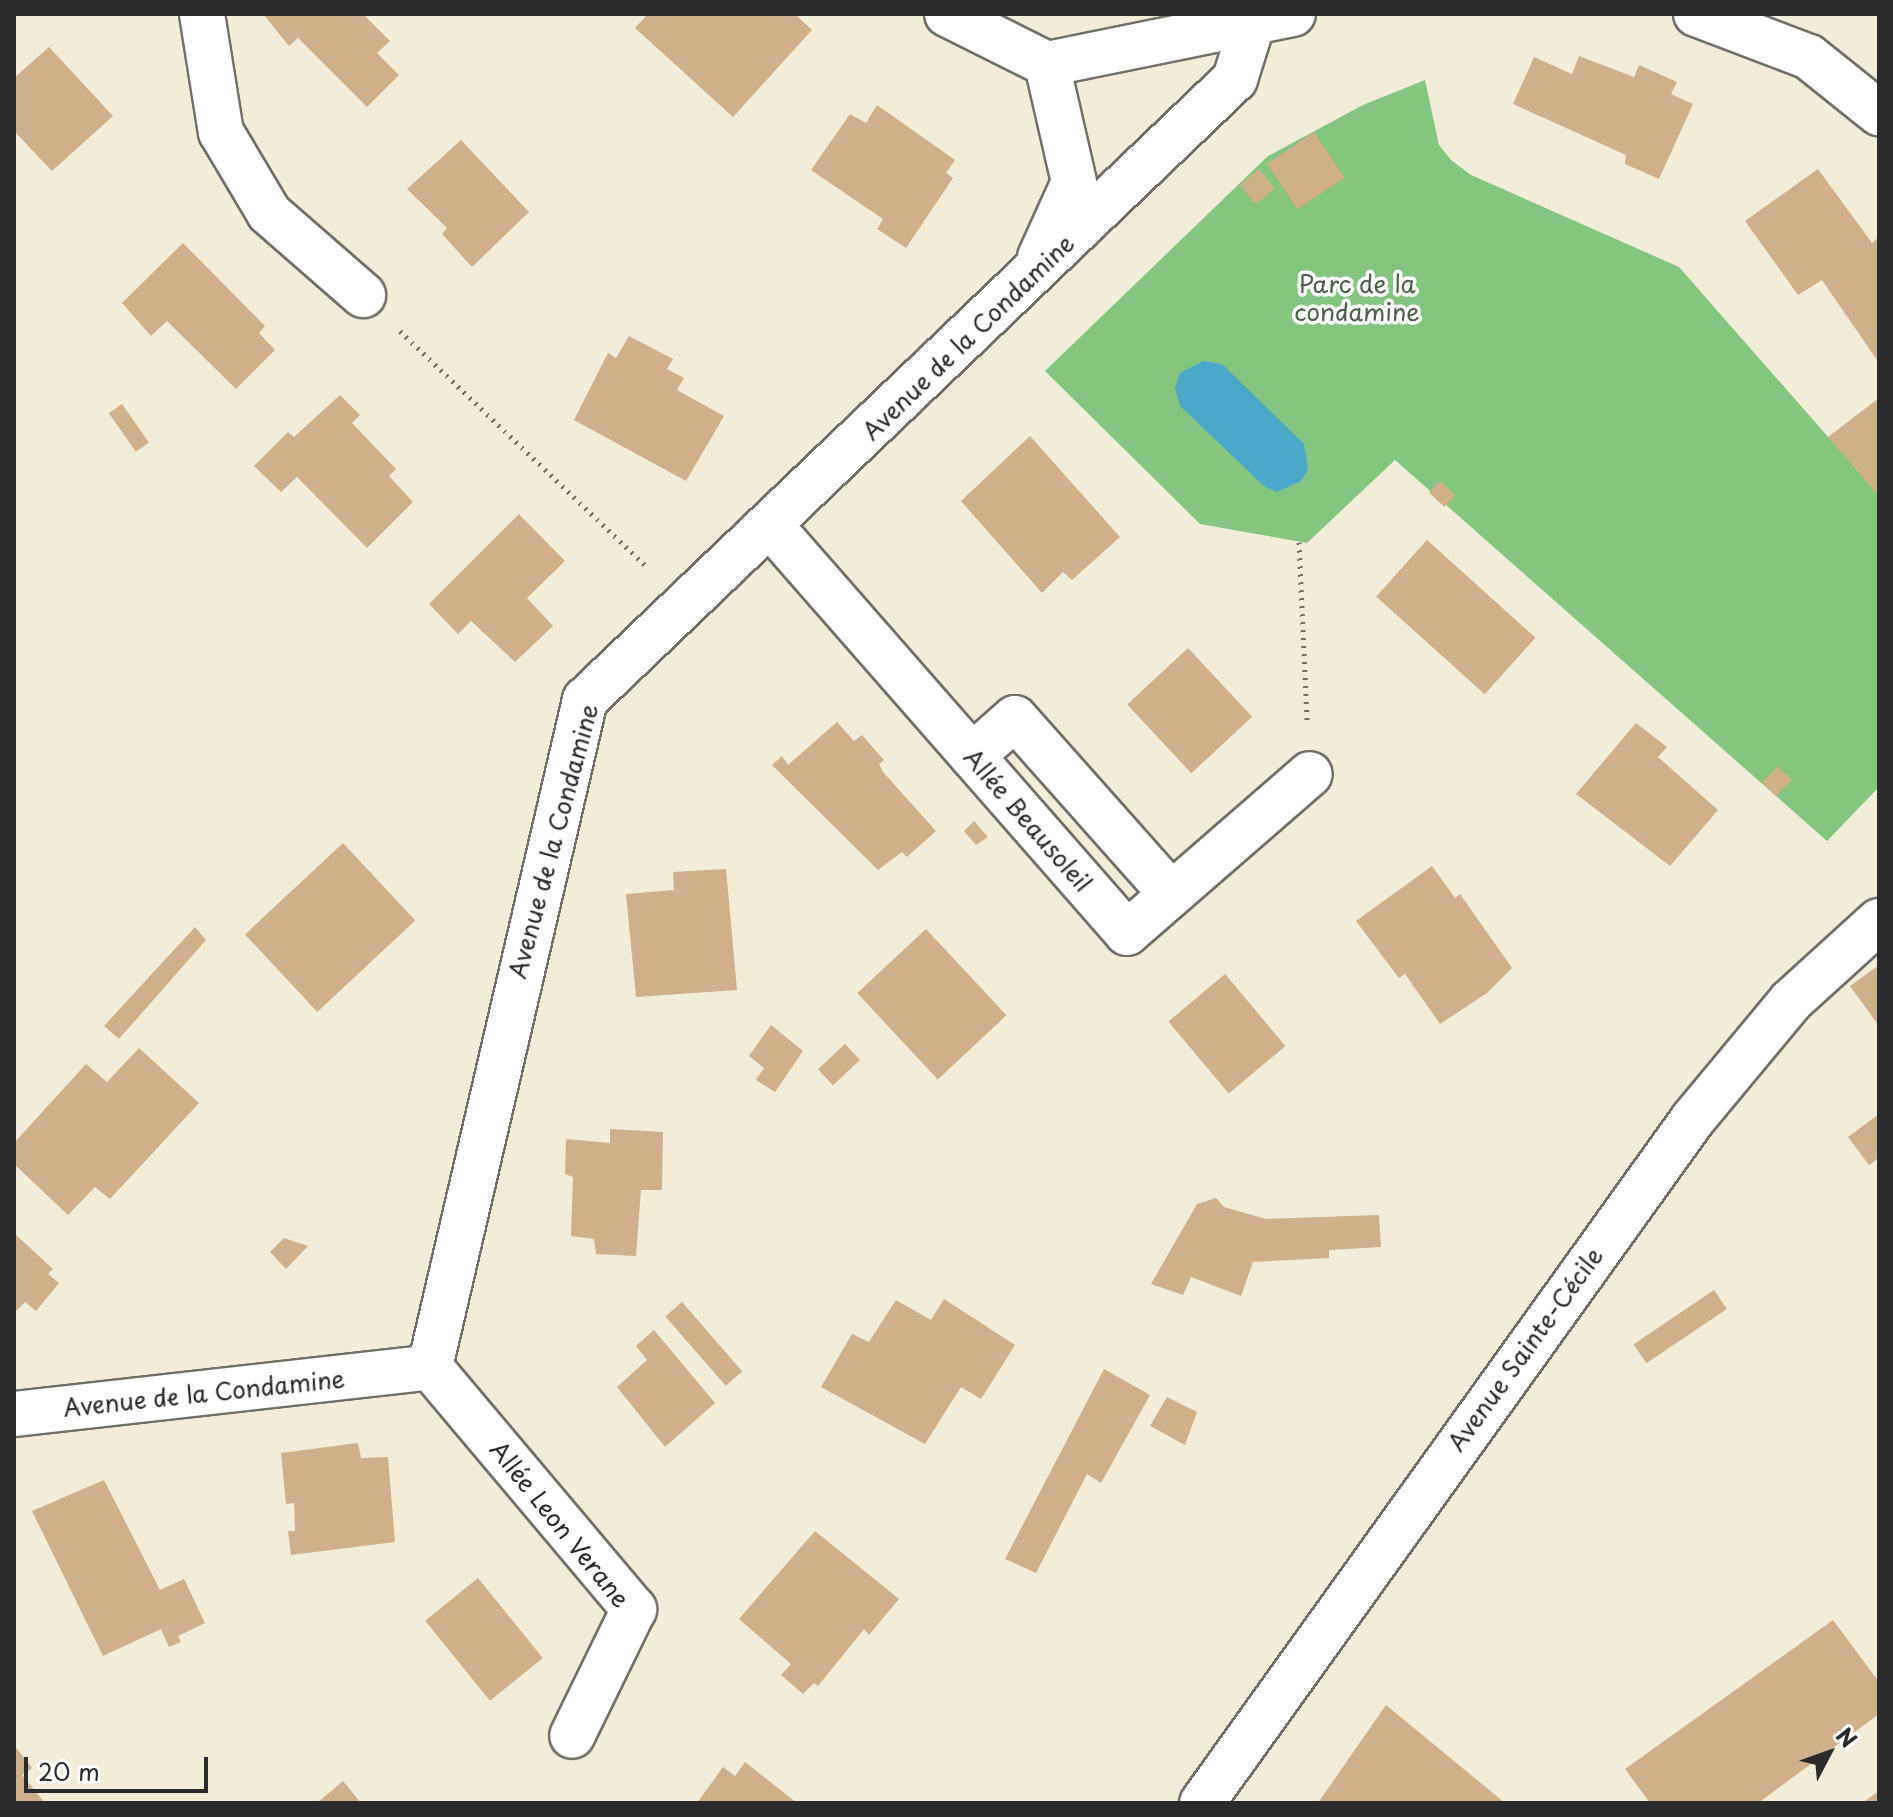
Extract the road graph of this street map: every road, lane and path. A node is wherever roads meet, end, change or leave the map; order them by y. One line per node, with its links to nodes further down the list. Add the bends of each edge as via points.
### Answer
1 (202, 14): 8 (street, via 221,132 269,213)
2 (947, 14): 5 (street)
3 (1696, 14): 6 (street, via 1809,57)
4 (1273, 18): 5 (street); 7 (street, Avenue de la Condamine, via 1235,79)
5 (1047, 64): 7 (street, via 1074,182)
6 (1879, 113)
7 (1031, 277): 9 (street, Avenue de la Condamine)
8 (363, 295): 11 (path)
9 (770, 525): 11 (street, Avenue de la Condamine); 12 (street, Allée Beausoleil)
10 (1299, 542): 13 (path)
11 (686, 604): 16 (street, Avenue de la Condamine, via 585,700 536,892)
12 (972, 756): 14 (street, via 1015,718); 14 (street, Allée Beausoleil, via 1127,933)
13 (1310, 774): 14 (street, Allée Beausoleil)
14 (1171, 894)
15 (1879, 921): 19 (street, Avenue Sainte-Cécile, via 1791,1001 1693,1119)
16 (430, 1367): 17 (street, Avenue de la Condamine); 18 (street, Allée Leon Verane, via 634,1609)
17 (14, 1414)
18 (572, 1736)
19 (1202, 1803)

